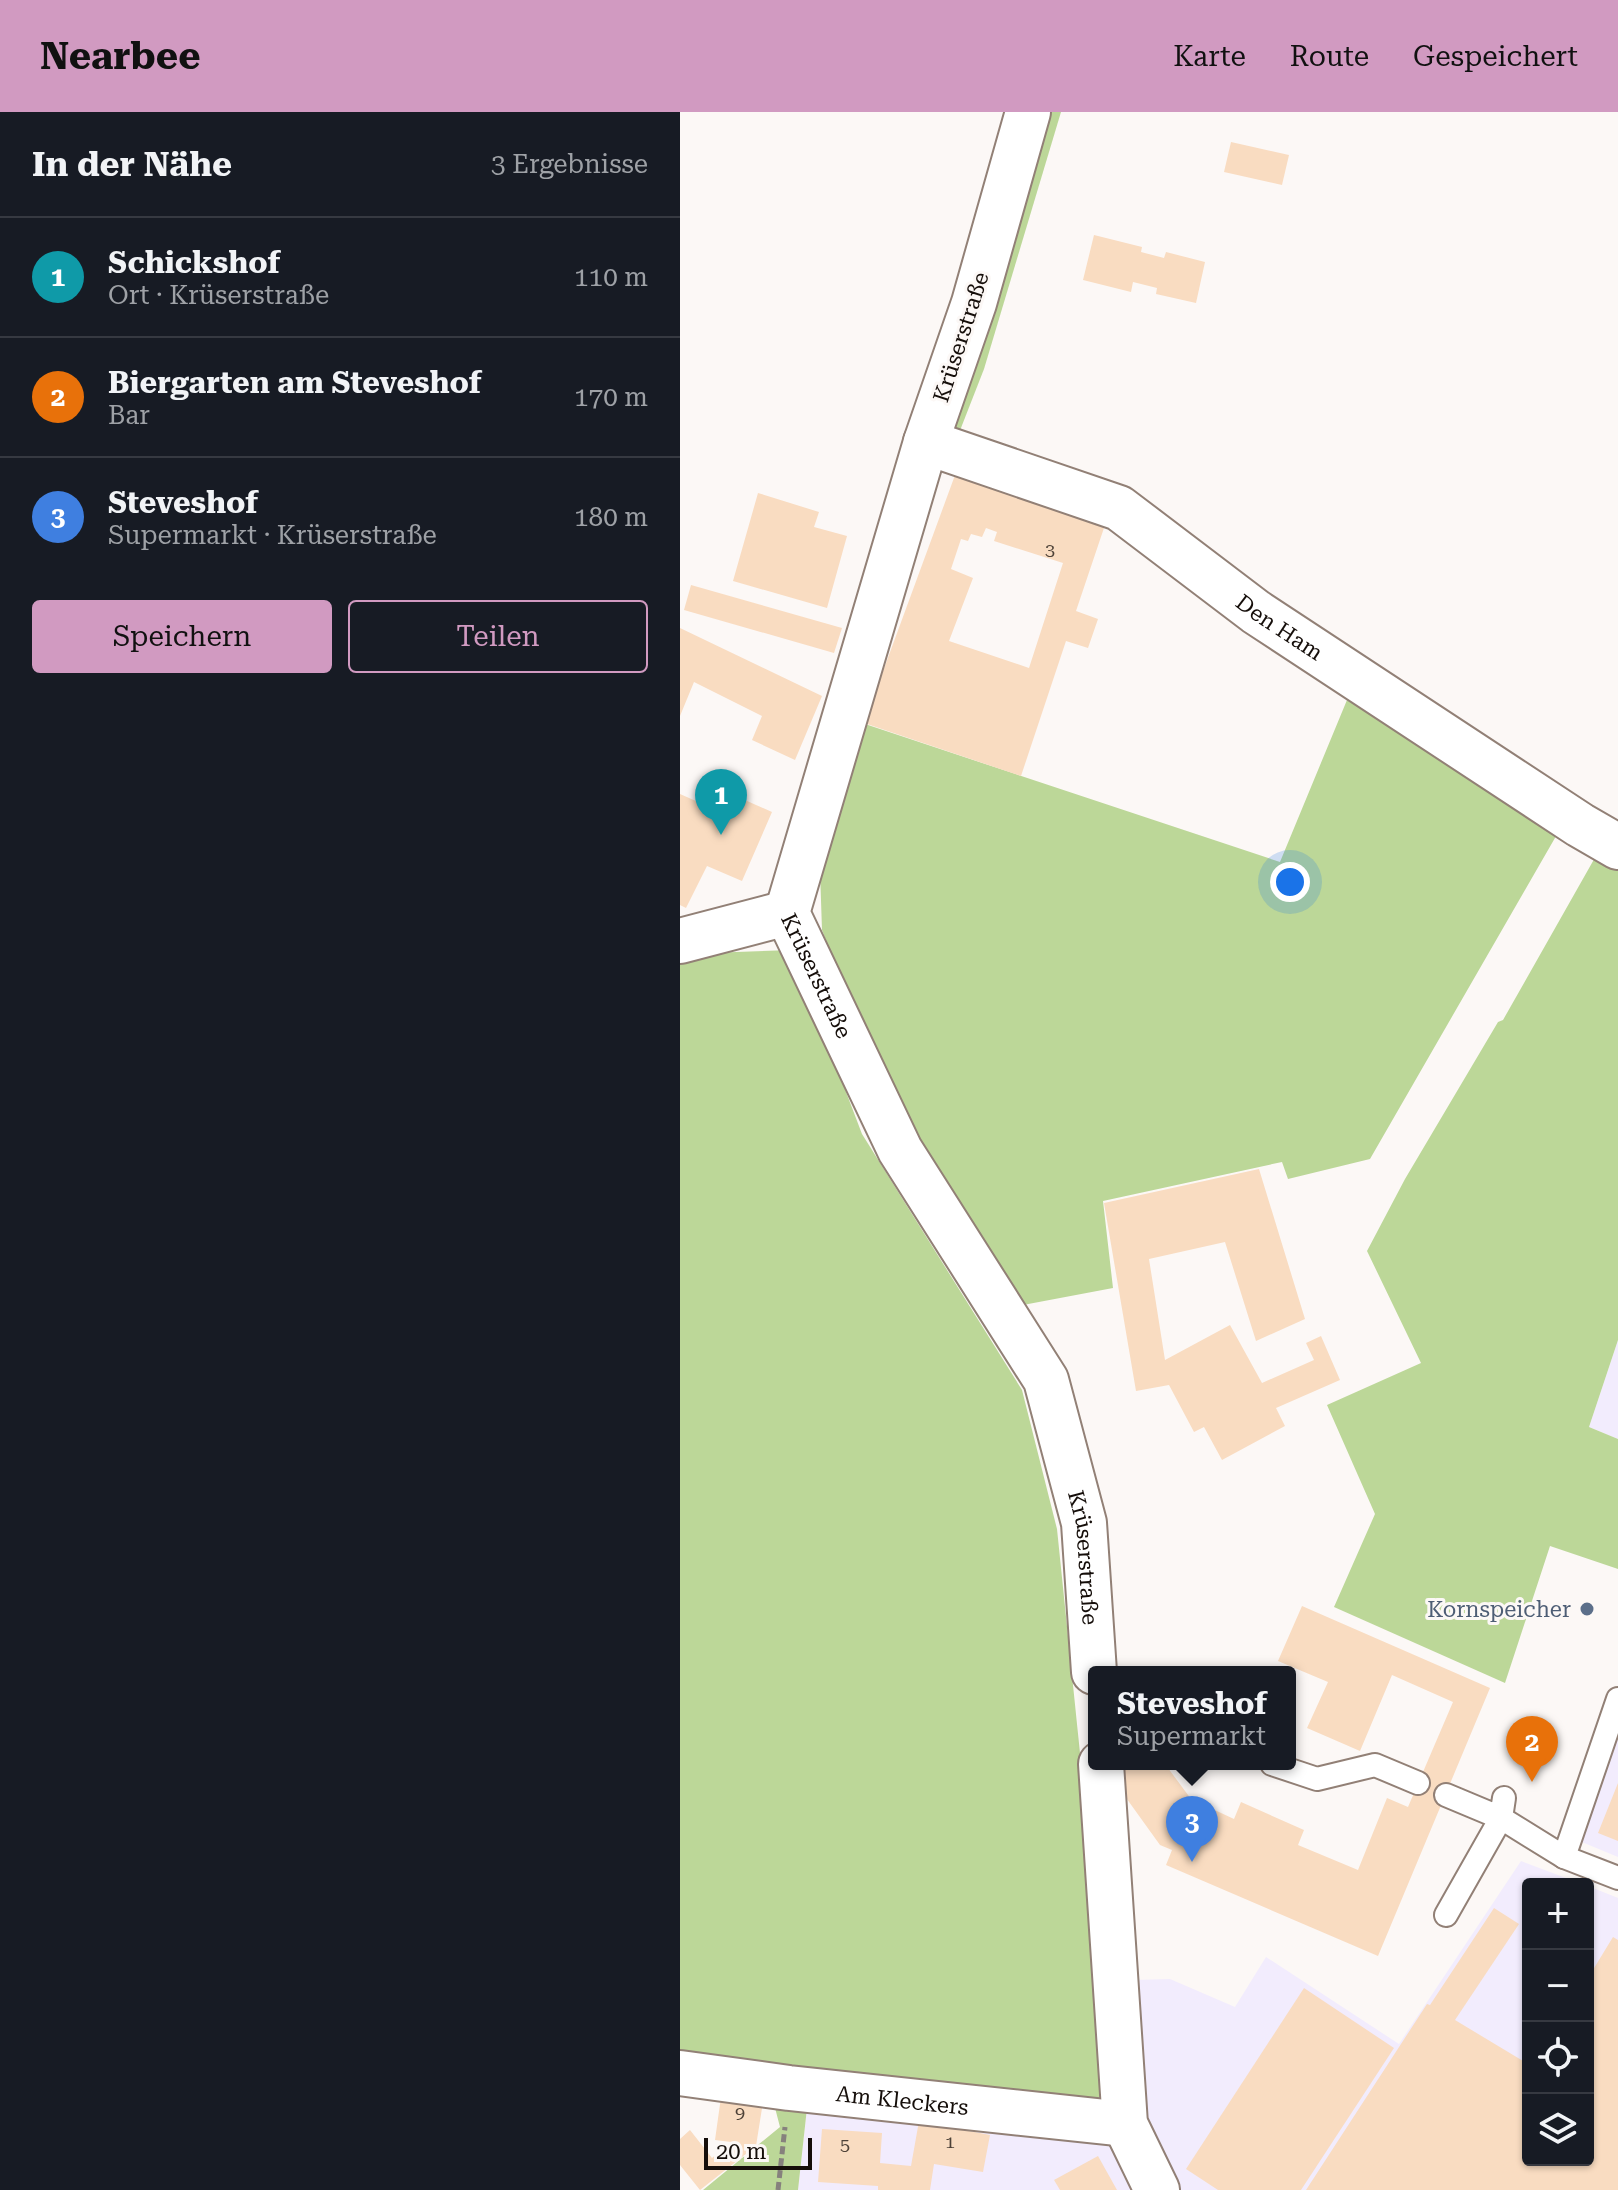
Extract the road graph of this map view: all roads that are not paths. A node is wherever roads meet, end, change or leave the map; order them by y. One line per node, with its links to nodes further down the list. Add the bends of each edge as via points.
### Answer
1 (1028, 112): 2 (street, Krüserstraße, via 974,303)
2 (926, 442): 3 (street, Den Ham, via 1119,508 1256,612); 4 (street, Krüserstraße)
3 (1618, 847)
4 (787, 913): 5 (street); 6 (street, Krüserstraße, via 900,1150 1046,1380 1084,1523)
5 (680, 941)
6 (1094, 1666)
7 (1618, 1699): 13 (lane)
8 (1101, 1770): 17 (street)
9 (1290, 1770): 10 (lane, via 1317,1779 1375,1765)
10 (1418, 1783)
11 (1446, 1795): 12 (lane)
12 (1502, 1808): 13 (lane); 15 (lane)
13 (1564, 1857): 14 (lane)
14 (1618, 1878)
15 (1446, 1915)
16 (680, 2073): 17 (street, Am Kleckers)
17 (1125, 2124): 18 (street)
18 (1157, 2190)

